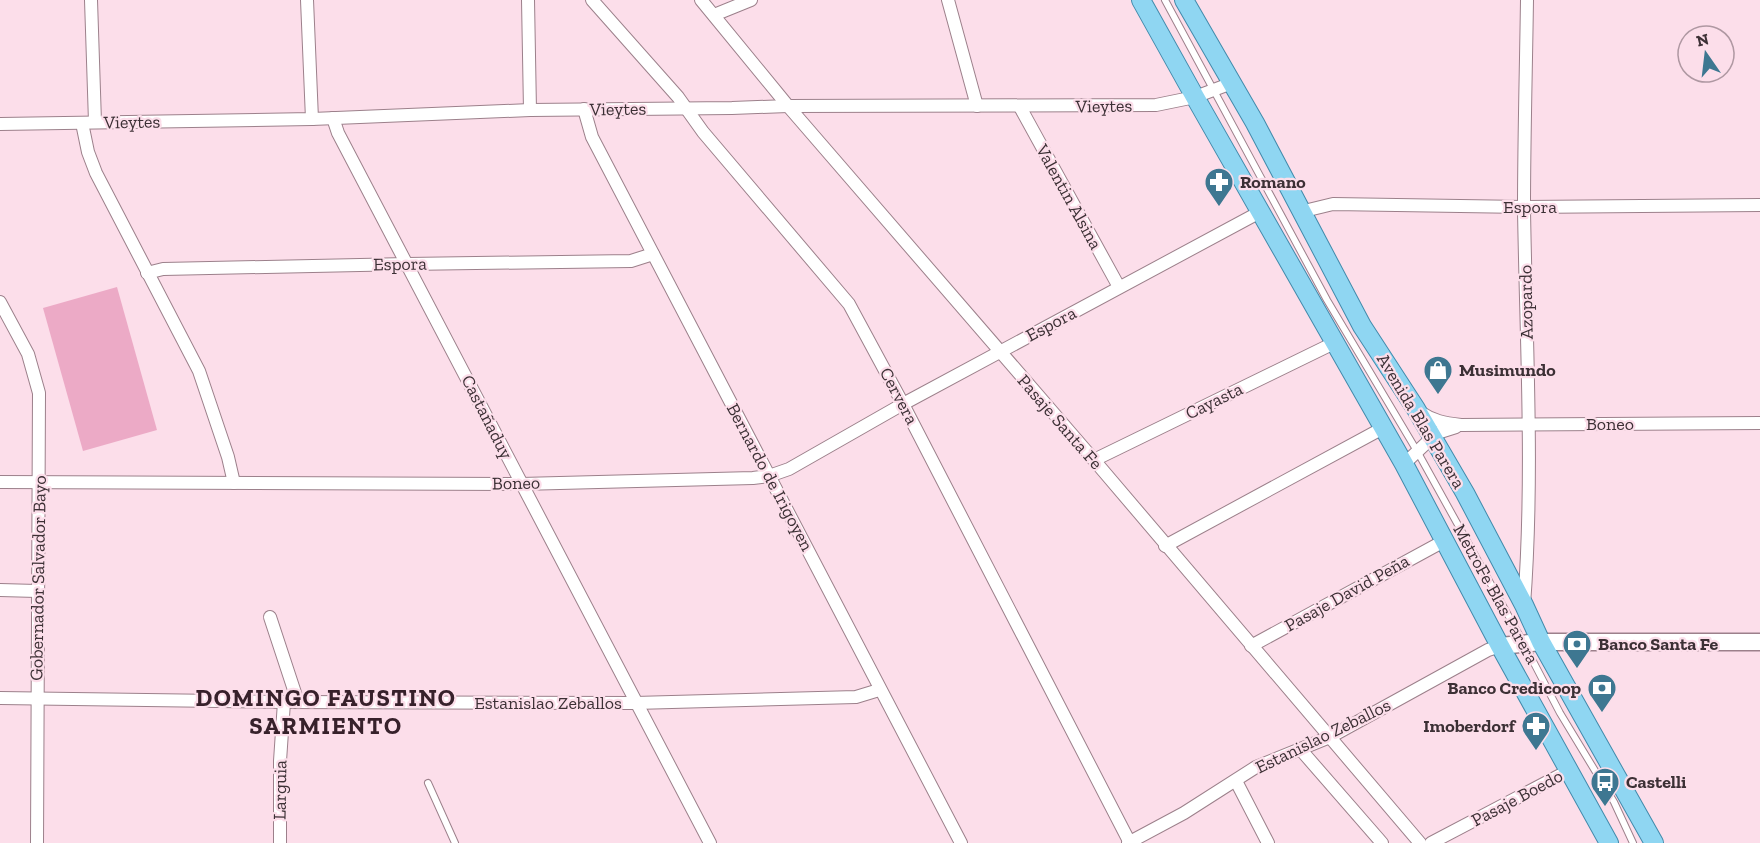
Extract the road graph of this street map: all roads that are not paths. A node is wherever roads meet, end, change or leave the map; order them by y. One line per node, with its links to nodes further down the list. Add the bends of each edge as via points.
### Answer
1 (91, 0): 24 (street)
2 (307, 0): 23 (street)
3 (528, 0): 21 (street)
4 (592, 0): 19 (street, Cervera)
5 (701, 0): 12 (street, Pasaje Santa Fe)
6 (751, 0): 12 (street)
7 (948, 0): 17 (street)
8 (1142, 0): 15 (main road, Avenida Blas Parera)
9 (1165, 0): 14 (lane, MetroFe Blas Parera)
10 (1184, 0): 13 (main road, Avenida Blas Parera)
11 (1527, 0): 28 (street, Azopardo)
12 (714, 15): 16 (street, Pasaje Santa Fe)
13 (1232, 83): 14 (street, Vieytes); 30 (main road, Avenida Blas Parera)
14 (1214, 91): 15 (street, Vieytes); 46 (lane, MetroFe Blas Parera, via 1327,300)
15 (1195, 97): 18 (street, Vieytes, via 1156,105); 29 (main road, Avenida Blas Parera)
16 (788, 106): 17 (street, Vieytes); 19 (street, Vieytes); 38 (street, Pasaje Santa Fe)
17 (977, 106): 18 (street, Vieytes)
18 (1020, 107): 34 (street, Valentin Alsina)
19 (686, 108): 20 (street, Vieytes); 39 (street, Cervera, via 842,295)
20 (584, 109): 21 (street, Vieytes); 31 (street, Bernardo de Irigoyen, via 592,137)
21 (530, 110): 22 (street, Vieytes)
22 (333, 118): 23 (street, Vieytes); 32 (street, Castañaduy)
23 (312, 119): 24 (street, Vieytes)
24 (96, 122): 25 (street, Vieytes)
25 (82, 123): 26 (street, Vieytes); 33 (street, via 96,173)
26 (0, 124)
27 (1760, 205): 28 (street, Espora)
28 (1524, 207): 30 (street, Espora, via 1333,204); 42 (street, Azopardo)
29 (1260, 212): 34 (street, Espora); 37 (main road, Avenida Blas Parera)
30 (1300, 212): 40 (main road, Avenida Blas Parera, via 1362,326)
31 (652, 254): 32 (street, Espora, via 631,261); 49 (street, Bernardo de Irigoyen)
32 (407, 264): 33 (street, Espora, via 163,269); 53 (street, Castañaduy)
33 (147, 273): 52 (street, via 204,385)
34 (1119, 287): 38 (street, Espora)
35 (0, 302): 36 (street, Gobernador Salvador Bayo)
36 (5, 320): 51 (street, Gobernador Salvador Bayo, via 28,354 37,382)
37 (1334, 343): 44 (main road, Avenida Blas Parera); 47 (street, Cayasta)
38 (1000, 352): 39 (street, Boneo); 47 (street, Pasaje Santa Fe)
39 (903, 404): 49 (street, Boneo); 80 (street, Cervera)
40 (1416, 409): 43 (street, Boneo, via 1440,423); 45 (main road, Avenida Blas Parera)
41 (1760, 423): 42 (street, Boneo)
42 (1529, 424): 43 (street, Boneo); 58 (street, Azopardo)
43 (1461, 425): 45 (street, Boneo)
44 (1383, 428): 48 (main road, Avenida Blas Parera); 55 (street)
45 (1432, 437): 46 (street, Boneo); 58 (main road, Avenida Blas Parera)
46 (1417, 451): 48 (street, Boneo); 60 (lane, MetroFe Blas Parera)
47 (1094, 460): 55 (street, Pasaje Santa Fe)
48 (1404, 464): 54 (main road, Avenida Blas Parera)
49 (770, 476): 53 (street, Boneo); 64 (street, Bernardo de Irigoyen)
50 (0, 482): 51 (street, Boneo)
51 (39, 482): 52 (street, Boneo); 57 (street, Gobernador Salvador Bayo)
52 (234, 483): 53 (street, Boneo)
53 (521, 484): 69 (street, Castañaduy)
54 (1444, 541): 62 (street, Pasaje David Peña); 63 (main road, Avenida Blas Parera)
55 (1165, 546): 62 (street, Pasaje Santa Fe)
56 (0, 590): 57 (street)
57 (37, 591): 66 (street, Gobernador Salvador Bayo)
58 (1524, 605): 60 (main road, Avenida Blas Parera)
59 (270, 617): 68 (street)
60 (1532, 642): 61 (main road, Estanislao Zeballos); 63 (main road, Estanislao Zeballos); 86 (lane, MetroFe Blas Parera, via 1565,723 1614,802); 87 (main road, Avenida Blas Parera)
61 (1760, 642)
62 (1251, 646): 70 (street, Pasaje Santa Fe)
63 (1500, 646): 70 (street, Estanislao Zeballos); 72 (main road, Avenida Blas Parera)
64 (879, 690): 69 (street, Estanislao Zeballos, via 856,697); 79 (street, Bernardo de Irigoyen)
65 (0, 698): 66 (street, Estanislao Zeballos)
66 (36, 698): 67 (street, Estanislao Zeballos); 75 (street, Gobernador Salvador Bayo)
67 (284, 702): 68 (street, Estanislao Zeballos); 76 (street, Larguia)
68 (298, 702): 69 (street, Estanislao Zeballos)
69 (635, 703): 78 (street, Castañaduy)
70 (1330, 737): 71 (street, Estanislao Zeballos); 83 (street, Pasaje Santa Fe)
71 (1301, 750): 73 (street, Estanislao Zeballos, via 1268,760); 82 (street)
72 (1570, 770): 84 (street, Pasaje Boedo); 85 (main road, Avenida Blas Parera)
73 (1236, 781): 80 (street); 81 (street)
74 (428, 783): 77 (lane)
75 (36, 843)
76 (280, 843)
77 (455, 843)
78 (710, 843)
79 (961, 843)
80 (1130, 843)
81 (1268, 843)
82 (1382, 843)
83 (1420, 843)
84 (1431, 843)
85 (1609, 843)
86 (1633, 843)
87 (1654, 843)

